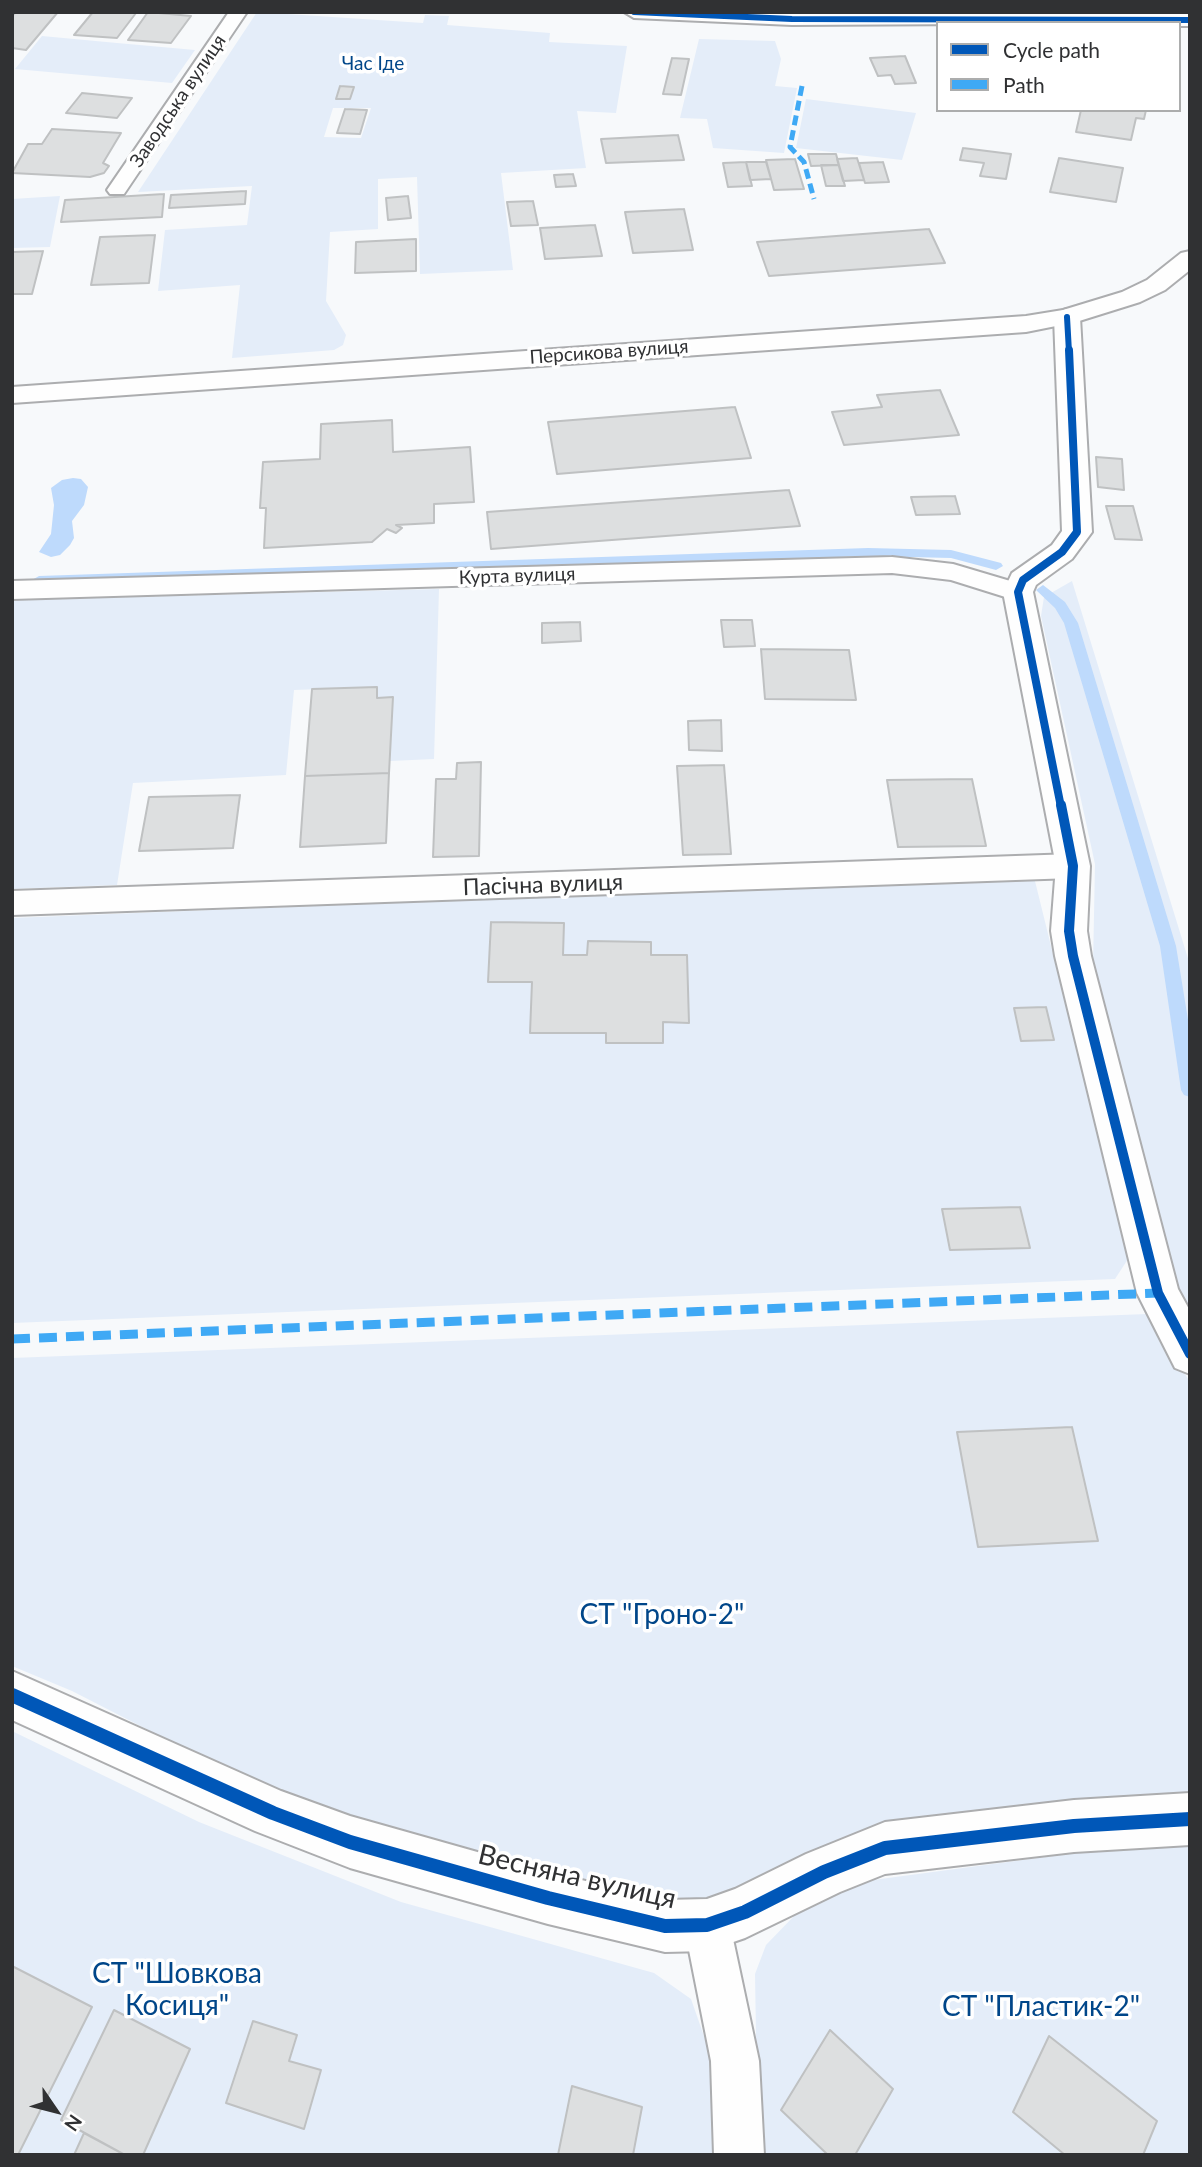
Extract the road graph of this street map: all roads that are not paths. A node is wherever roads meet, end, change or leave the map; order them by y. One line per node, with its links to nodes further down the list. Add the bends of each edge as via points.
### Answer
1 (238, 12): 5 (lane, Заводська вулиця)
2 (634, 12): 3 (street)
3 (792, 16): 4 (street)
4 (1190, 20)
5 (117, 190)
6 (1190, 258): 7 (street, Персикова вулиця, via 1156,285)
7 (1067, 317): 8 (street, Персикова вулиця, via 1013,325); 10 (street, via 1077,532 1062,552 1023,580)
8 (12, 395)
9 (12, 590): 10 (lane, Курта вулиця, via 892,565 953,572)
10 (1018, 592): 11 (street)
11 (1073, 866): 12 (lane, Пасічна вулиця); 13 (street, via 1069,931 1073,956 1158,1293)
12 (12, 903)
13 (1190, 1354)
14 (12, 1695): 16 (street, Весняна вулиця, via 273,1813 351,1842 606,1913 665,1926)
15 (1190, 1819): 16 (street, Весняна вулиця, via 1074,1826 884,1848)
16 (707, 1925): 17 (lane, via 735,2061)
17 (739, 2155)

